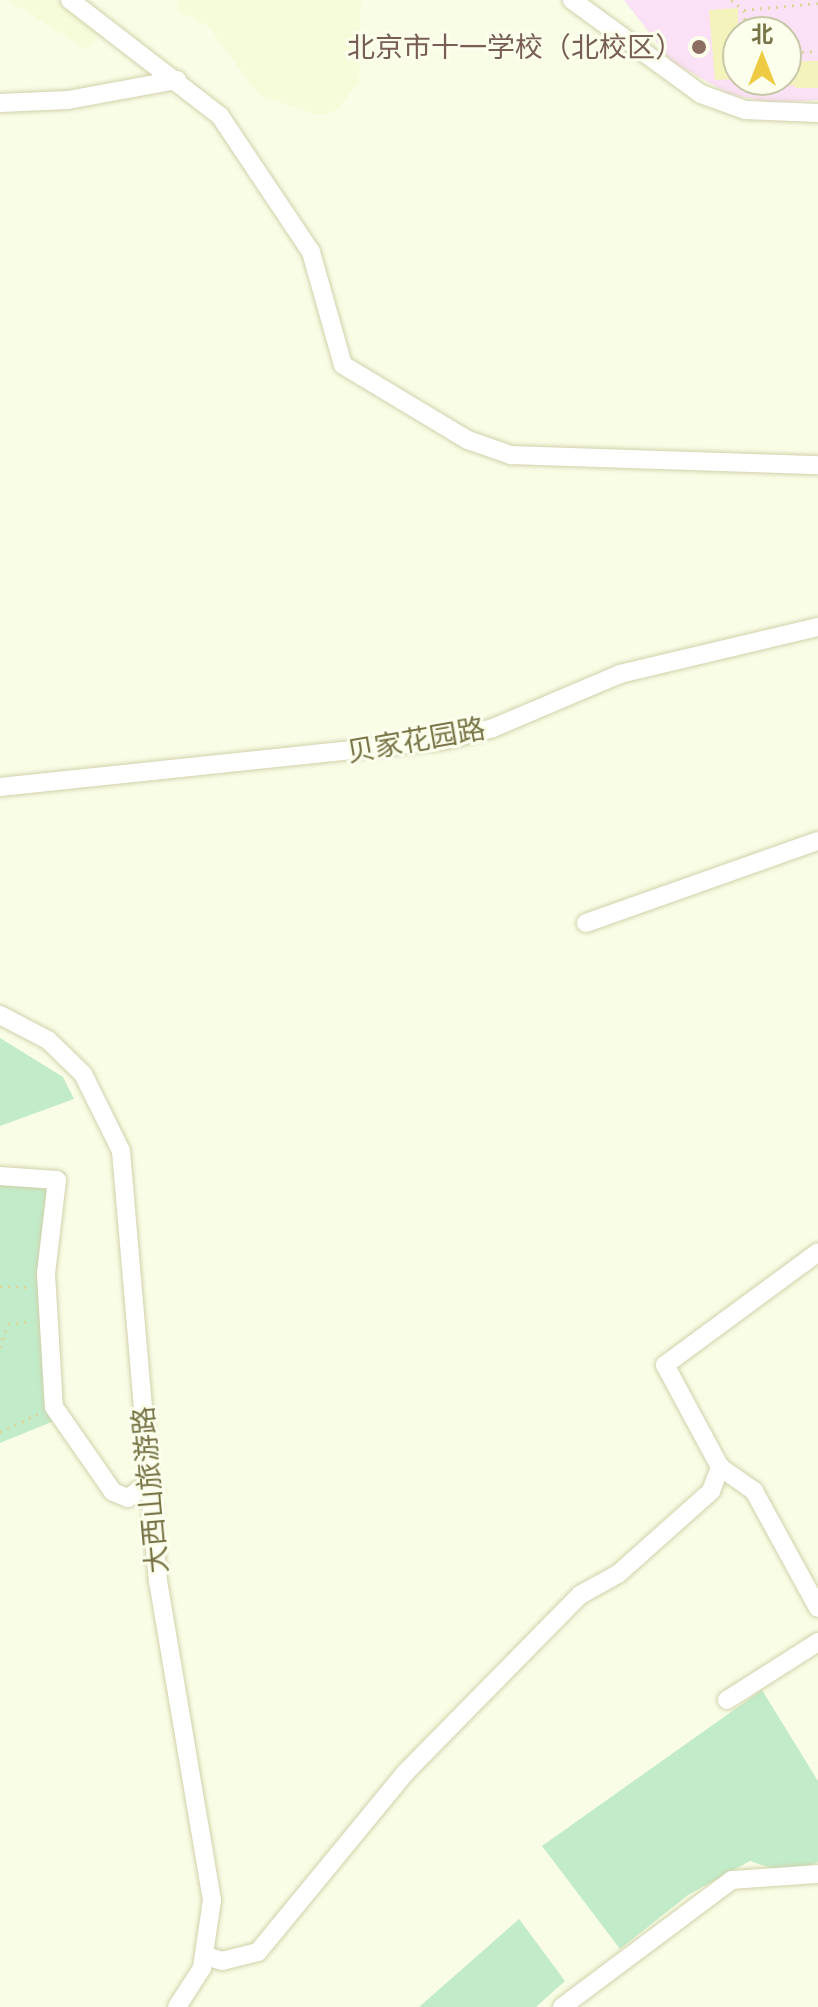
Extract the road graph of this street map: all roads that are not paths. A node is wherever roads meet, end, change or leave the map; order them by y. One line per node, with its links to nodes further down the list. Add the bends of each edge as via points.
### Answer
1 (70, 0): 3 (street)
2 (572, 0): 5 (street, via 714,100 745,110)
3 (177, 80): 4 (street, via 68,100); 6 (street, via 220,116 311,252 343,365 468,440 511,455)
4 (0, 103)
5 (818, 113)
6 (818, 465)
7 (818, 627): 8 (street, 贝家花园路, via 620,674 445,740)
8 (0, 787)
9 (818, 841): 10 (street)
10 (586, 923)
11 (0, 1015): 15 (street, 大西山旅游路, via 72,1062 115,1129 129,1212)
12 (0, 1176): 15 (street, via 57,1180 47,1286 54,1407 113,1492 128,1498)
13 (818, 1252): 14 (street, via 665,1365)
14 (720, 1467): 16 (street, via 754,1491); 20 (street, via 711,1491 618,1574 580,1595 405,1773 258,1952 222,1961)
15 (149, 1483): 20 (street, 大西山旅游路, via 210,1887)
16 (818, 1608)
17 (818, 1642): 18 (street)
18 (727, 1700)
19 (818, 1874): 22 (street, via 732,1880)
20 (205, 1956): 21 (street, 大西山旅游路)
21 (177, 2007)
22 (562, 2007)

